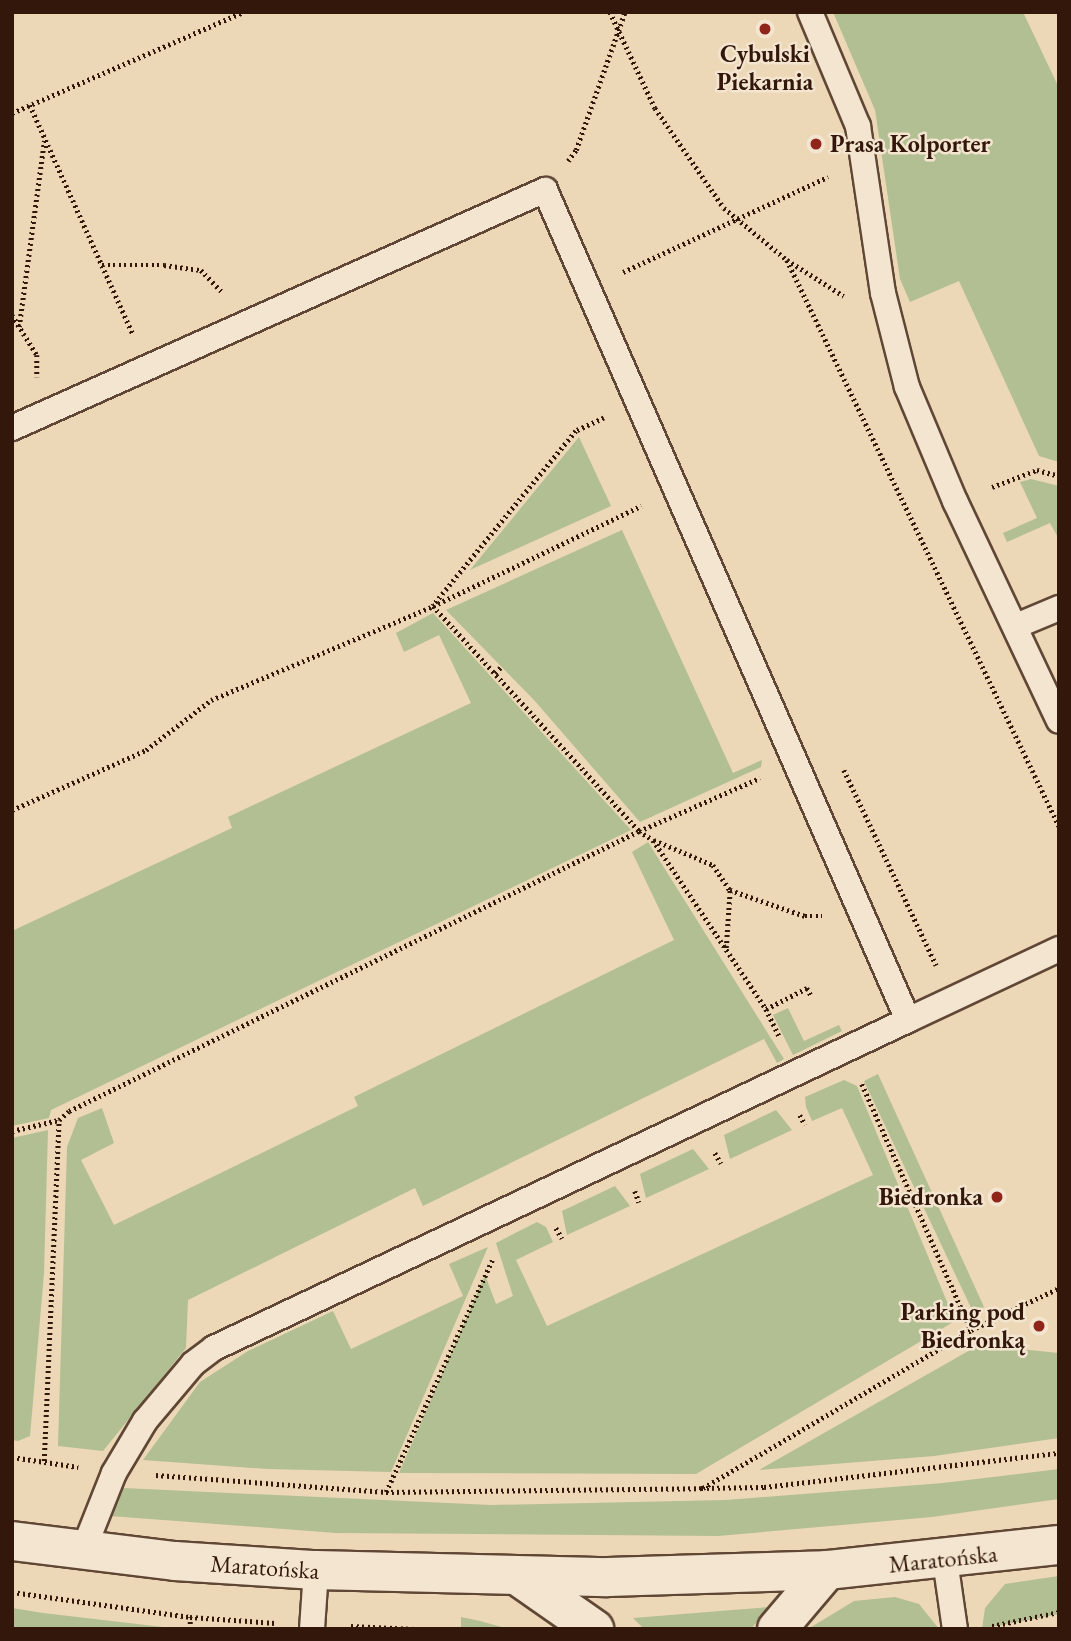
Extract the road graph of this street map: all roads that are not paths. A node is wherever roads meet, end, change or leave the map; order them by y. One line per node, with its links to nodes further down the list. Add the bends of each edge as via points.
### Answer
1 (810, 12): 4 (lane, via 847,94 865,160 883,293 907,387 955,501)
2 (15, 422): 7 (lane, via 545,190)
3 (1059, 608): 4 (lane)
4 (1016, 626): 5 (lane)
5 (1059, 721)
6 (1059, 949): 7 (lane)
7 (908, 1020): 10 (lane, via 214,1348 193,1364 152,1412 114,1473)
8 (12, 1541): 10 (street, Maratońska)
9 (1059, 1545): 11 (street, Maratońska)
10 (83, 1551): 12 (street, Maratońska)
11 (945, 1560): 13 (street, Maratońska); 18 (lane)
12 (316, 1570): 14 (street, Maratońska); 15 (lane)
13 (827, 1570): 14 (street, Maratońska); 17 (street)
14 (518, 1576): 16 (street)
15 (313, 1627)
16 (594, 1629)
17 (777, 1629)
18 (955, 1629)

